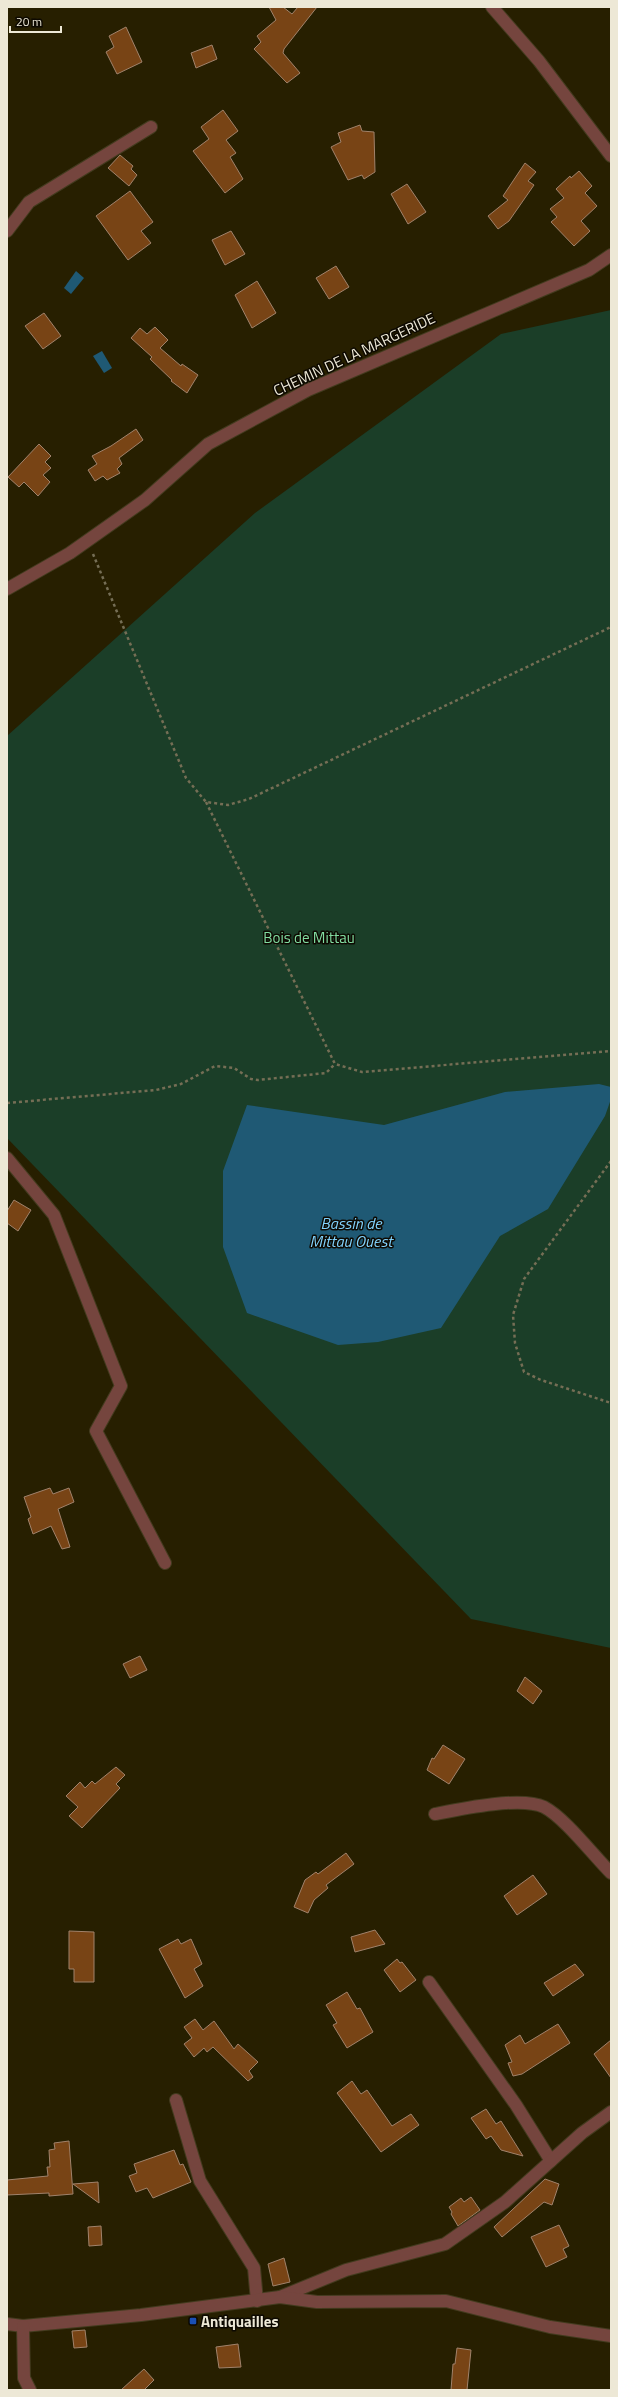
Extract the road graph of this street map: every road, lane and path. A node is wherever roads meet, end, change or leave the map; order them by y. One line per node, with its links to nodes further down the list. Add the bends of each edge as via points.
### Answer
1 (492, 7): 3 (street, via 539,60)
2 (151, 127): 4 (street, via 29,202)
3 (611, 156)
4 (7, 231)
5 (611, 255): 6 (street, CHEMIN DE LA MARGERIDE, via 589,270 409,345 295,397 208,444 145,500)
6 (88, 541): 7 (street, CHEMIN DE LA MARGERIDE); 9 (path, via 186,778)
7 (7, 589)
8 (611, 627): 9 (path, via 249,798 228,805)
9 (206, 802): 11 (path)
10 (611, 1051): 11 (path, via 362,1072)
11 (335, 1064): 12 (path, via 326,1072 264,1080 251,1079 234,1068 215,1066 181,1084 156,1090)
12 (7, 1103)
13 (7, 1158): 16 (street, via 54,1215 121,1386 96,1431)
14 (611, 1161): 15 (path, via 524,1279 513,1315 515,1343 524,1372)
15 (611, 1403)
16 (165, 1563)
17 (435, 1814): 18 (street, via 480,1805 543,1806)
18 (611, 1873)
19 (429, 1982): 22 (street, via 516,2105)
20 (176, 2100): 24 (street, via 200,2181 254,2268)
21 (611, 2112): 22 (street, via 582,2132)
22 (551, 2161): 23 (street, via 505,2202 445,2244 346,2270)
23 (280, 2297): 24 (street); 27 (street, via 317,2302 446,2301 550,2327)
24 (258, 2300): 26 (street)
25 (7, 2324): 26 (street)
26 (23, 2326): 28 (street, via 24,2378)
27 (611, 2336)
28 (30, 2390)

